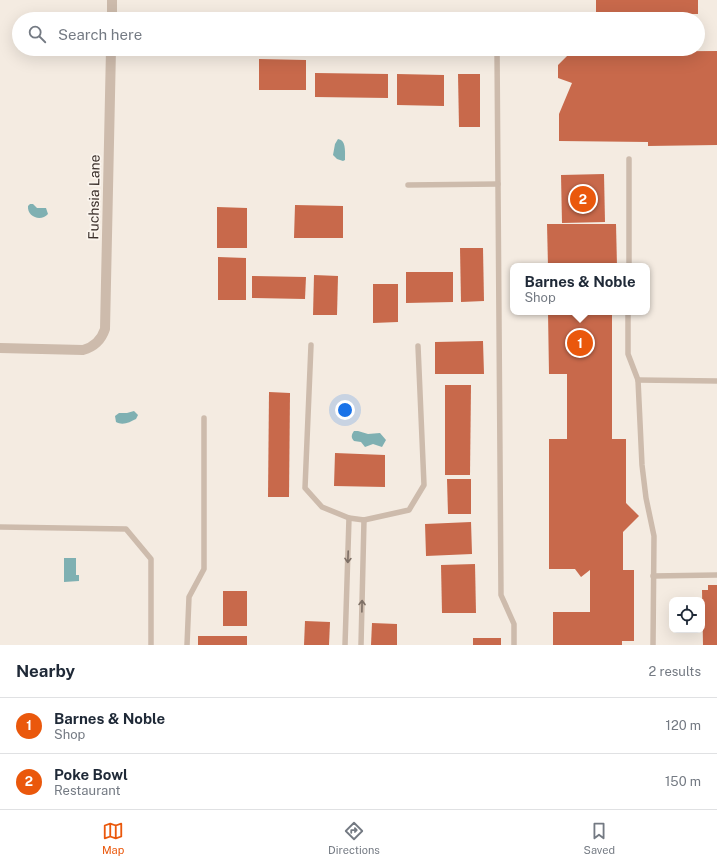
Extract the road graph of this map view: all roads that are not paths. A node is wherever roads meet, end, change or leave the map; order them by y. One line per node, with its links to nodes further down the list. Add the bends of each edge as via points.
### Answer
1 (112, 0): 2 (street)
2 (112, 12)
3 (111, 56): 12 (street, Fuchsia Lane, via 103,336 97,343 83,350)
4 (497, 56): 6 (lane)
5 (629, 160): 8 (lane)
6 (498, 184): 7 (lane); 25 (lane, via 501,595 514,624)
7 (408, 185)
8 (629, 263)
9 (628, 315): 13 (lane, via 628,354)
10 (311, 345): 16 (lane, via 305,488 322,507)
11 (418, 346): 17 (lane, via 424,485 409,510)
12 (0, 348)
13 (638, 380): 14 (lane); 20 (lane, via 642,466 654,536)
14 (717, 381)
15 (204, 418): 22 (lane, via 204,569 189,597)
16 (349, 518): 17 (lane); 23 (lane, one-way to 23)
17 (364, 520): 24 (lane, one-way to 17)
18 (0, 527): 21 (lane, via 126,529 151,559)
19 (717, 575): 20 (lane)
20 (653, 576): 26 (lane)
21 (151, 645)
22 (187, 645)
23 (345, 645)
24 (361, 645)
25 (514, 645)
26 (653, 645)

